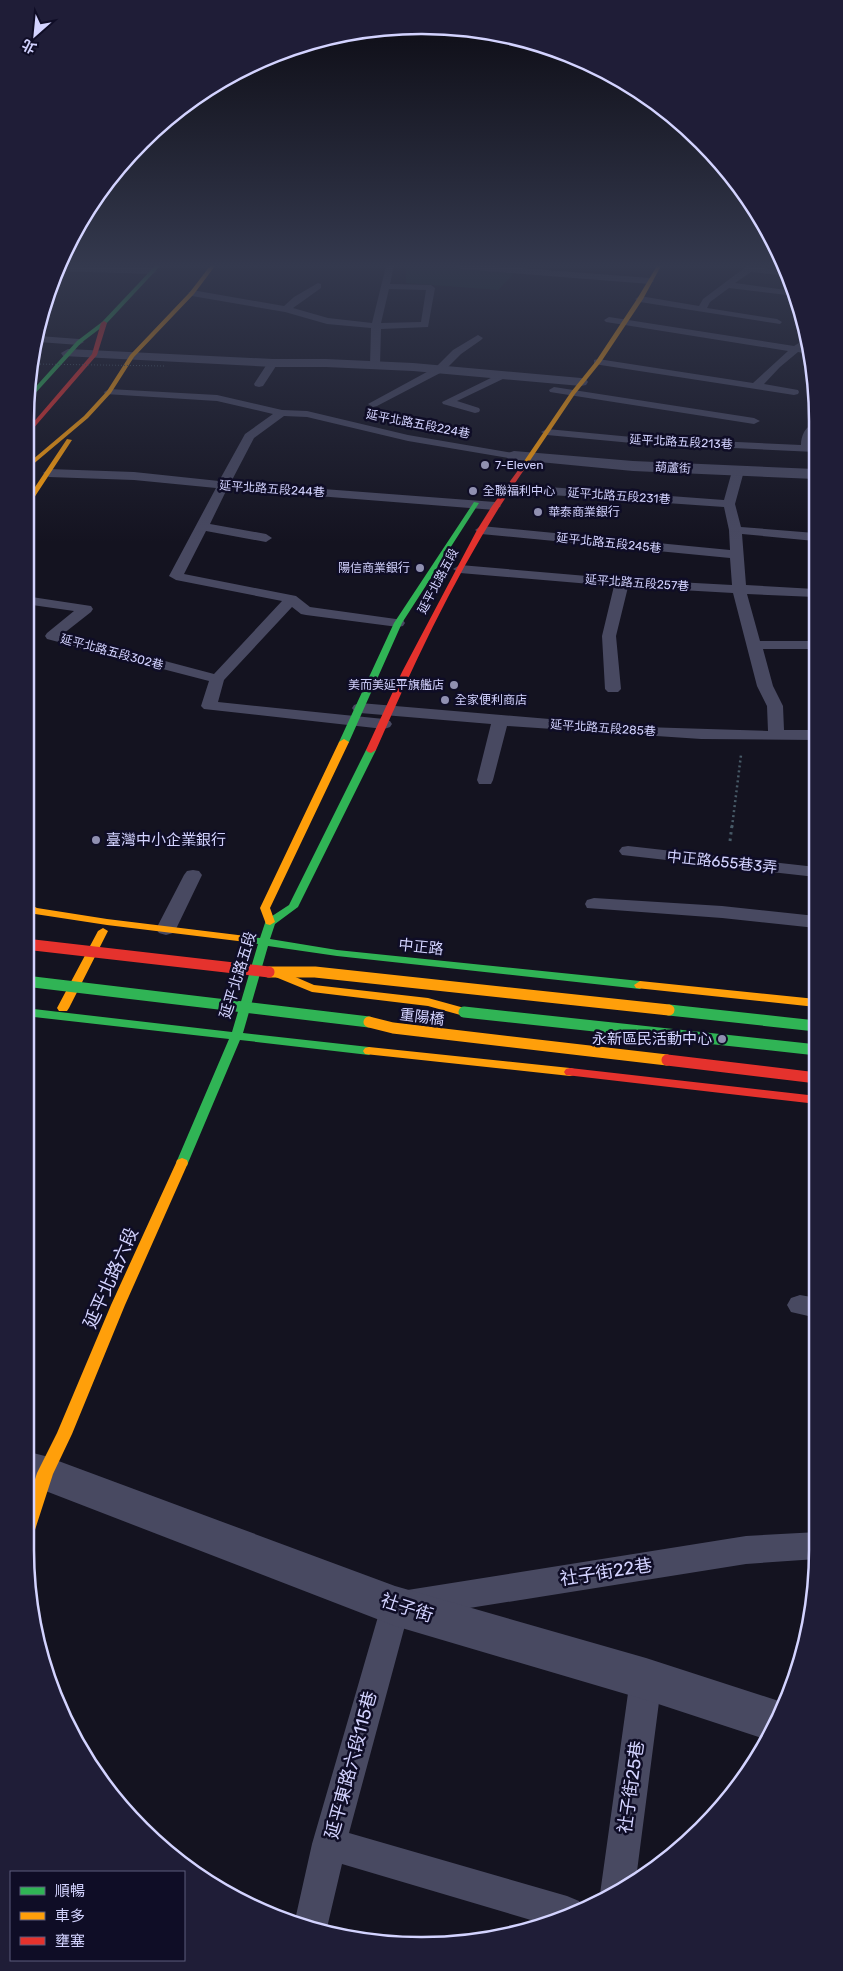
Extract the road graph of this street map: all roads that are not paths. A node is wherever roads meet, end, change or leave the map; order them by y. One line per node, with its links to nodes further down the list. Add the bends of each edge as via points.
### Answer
1 (64, 358): 17 (street)
2 (92, 358): 25 (street)
3 (131, 358): 18 (street)
4 (172, 358): 10 (street)
5 (375, 358): 11 (lane)
6 (451, 358): 12 (lane)
7 (601, 358): 9 (street, 延平北路五段)
8 (785, 358): 15 (lane)
9 (598, 362): 15 (lane); 16 (street, 延平北路五段)
10 (272, 363): 11 (street); 14 (lane)
11 (375, 365): 12 (street)
12 (440, 368): 13 (street); 20 (lane)
13 (503, 375): 16 (street); 21 (lane, via 447,402)
14 (259, 384)
15 (757, 385): 19 (lane)
16 (577, 387): 24 (lane); 26 (street, 延平北路五段)
17 (36, 390)
18 (109, 392): 22 (lane, 延平北路五段224巷, via 217,398); 23 (street)
19 (794, 392)
20 (373, 404)
21 (475, 410)
22 (282, 412): 28 (lane, 延平北路五段224巷, via 307,414 408,438); 34 (lane, via 249,436)
23 (86, 417): 30 (street); 32 (street)
24 (754, 421)
25 (34, 425)
26 (547, 432): 27 (lane, 延平北路五段213巷, via 641,441); 29 (street, 延平北路五段)
27 (809, 448)
28 (514, 455): 29 (street, 葫蘆街)
29 (531, 457): 31 (street, 葫蘆街); 35 (street, 延平北路五段)
30 (34, 461)
31 (738, 471): 33 (street, 葫蘆街); 39 (lane)
32 (49, 473): 34 (lane, 延平北路五段244巷, via 134,476); 37 (street)
33 (809, 474)
34 (222, 485): 38 (lane, 延平北路五段244巷); 41 (lane)
35 (508, 488): 39 (lane, 延平北路五段231巷); 40 (street, 延平北路五段)
36 (484, 492): 38 (street, 延平北路五段)
37 (34, 494)
38 (475, 504): 40 (lane, 延平北路五段244巷); 53 (street, 延平北路五段)
39 (729, 504): 43 (lane)
40 (495, 506): 42 (street, 延平北路五段)
41 (202, 526): 45 (lane); 51 (lane, via 176,576)
42 (481, 530): 46 (lane, 延平北路五段245巷); 47 (street, 延平北路五段)
43 (735, 530): 44 (lane); 46 (lane)
44 (809, 536)
45 (266, 538)
46 (737, 555): 49 (lane)
47 (460, 569): 48 (lane, 延平北路五段257巷); 59 (street, 延平北路五段, via 406,672)
48 (622, 583): 49 (lane, 延平北路五段257巷); 57 (lane, via 609,636)
49 (739, 590): 50 (lane, 延平北路五段257巷); 54 (lane)
50 (809, 593)
51 (291, 599): 53 (lane, via 306,611); 56 (lane)
52 (34, 601): 56 (lane, 延平北路五段302巷, via 86,609 52,636)
53 (398, 623): 58 (street, 延平北路五段)
54 (755, 645): 55 (lane); 62 (lane, via 764,686 775,706)
55 (809, 645)
56 (217, 679): 58 (lane, via 209,706)
57 (612, 689)
58 (357, 714): 59 (lane); 71 (street, 延平北路五段, via 265,908)
59 (387, 717): 60 (lane, 延平北路五段285巷); 71 (street, 延平北路五段, via 293,907)
60 (500, 720): 62 (lane, 延平北路五段285巷, via 595,729); 63 (lane)
61 (809, 735): 62 (lane, 延平北路五段285巷)
62 (776, 736)
63 (485, 780)
64 (628, 851): 65 (lane, 中正路655巷3弄)
65 (809, 871)
66 (193, 875): 72 (lane)
67 (594, 904): 69 (lane)
68 (34, 909): 70 (street, 中正路)
69 (809, 921)
70 (108, 922): 72 (street, 中正路); 82 (street)
71 (270, 922): 73 (street, 延平北路五段)
72 (166, 929): 73 (street, 中正路)
73 (262, 941): 75 (street, 中正路, via 337,953); 86 (street, 延平北路五段)
74 (34, 945): 76 (street, bridge)
75 (529, 972): 78 (street, 中正路); 88 (street)
76 (276, 973): 79 (street, via 312,988 428,1002); 85 (street, bridge, via 315,972)
77 (34, 982): 84 (street, 重陽橋, bridge)
78 (809, 1000)
79 (464, 1012): 81 (street); 87 (street, bridge)
80 (34, 1013): 82 (street)
81 (432, 1015)
82 (59, 1016): 86 (street)
83 (403, 1018): 84 (street, bridge)
84 (356, 1019): 89 (street, 重陽橋, bridge, via 393,1028)
85 (809, 1025)
86 (236, 1036): 88 (street); 91 (street, 延平北路六段, via 64,1434)
87 (809, 1049)
88 (511, 1065): 90 (street)
89 (809, 1077)
90 (809, 1099)
91 (35, 1470): 93 (street, 社子街)
92 (809, 1546): 93 (lane, 社子街22巷, via 746,1550)
93 (395, 1606): 94 (street, 社子街); 96 (lane, 延平東路六段115巷)
94 (646, 1679): 95 (street, 社子街); 97 (lane, 社子街25巷)
95 (770, 1719)
96 (330, 1844): 98 (lane); 99 (lane, 延平東路六段115巷)
97 (618, 1883)
98 (561, 1911)
99 (312, 1921)

